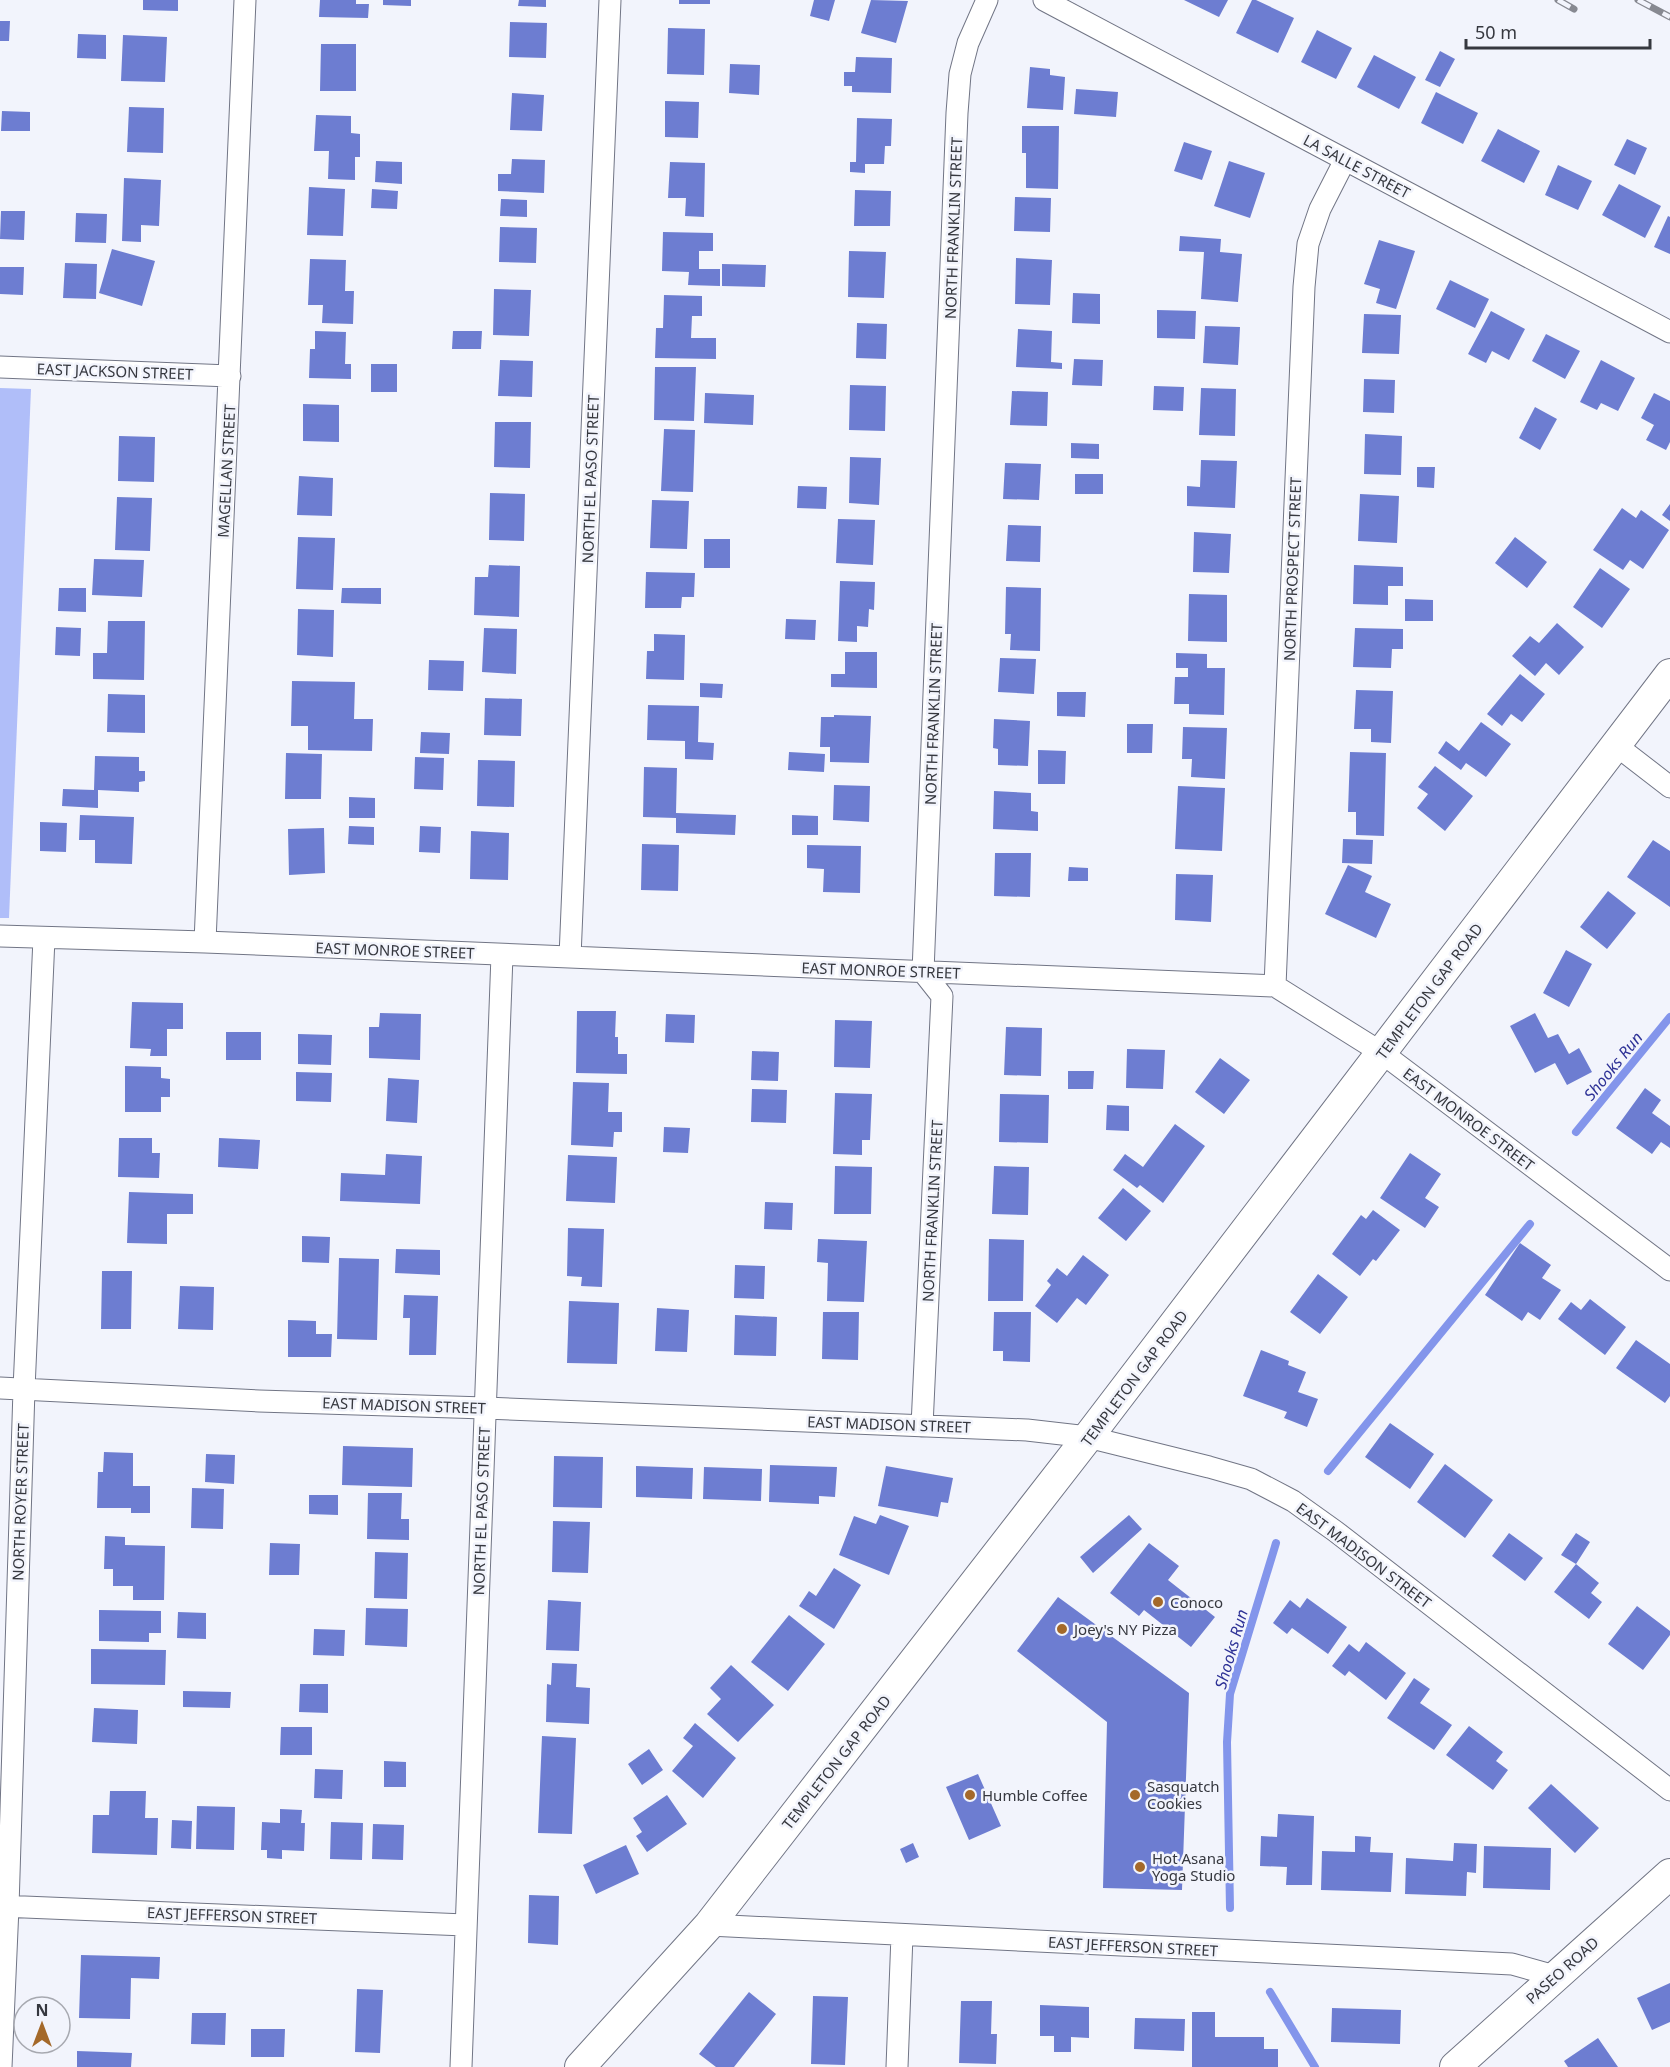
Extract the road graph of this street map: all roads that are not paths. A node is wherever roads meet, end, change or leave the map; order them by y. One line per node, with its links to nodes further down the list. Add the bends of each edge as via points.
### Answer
1 (245, 0): 8 (street, MAGELLAN STREET)
2 (610, 0): 16 (street, NORTH EL PASO STREET)
3 (987, 0): 17 (street, NORTH FRANKLIN STREET, via 968,43 960,74)
4 (1044, 0): 5 (street, LA SALLE STREET)
5 (1345, 160): 6 (street, LA SALLE STREET); 18 (street, NORTH PROSPECT STREET, via 1320,209 1308,244 1304,287)
6 (1670, 332)
7 (0, 367): 8 (street, EAST JACKSON STREET)
8 (230, 376): 14 (street, MAGELLAN STREET)
9 (1670, 674): 10 (street, TEMPLETON GAP ROAD)
10 (1617, 746): 11 (street); 19 (street, TEMPLETON GAP ROAD)
11 (1670, 787)
12 (0, 936): 13 (street, EAST MONROE STREET)
13 (44, 938): 14 (street, EAST MONROE STREET); 22 (street, NORTH ROYER STREET)
14 (205, 942): 15 (street, EAST MONROE STREET)
15 (502, 955): 16 (street, EAST MONROE STREET); 23 (street, NORTH EL PASO STREET)
16 (570, 957): 17 (street, EAST MONROE STREET)
17 (923, 972): 18 (street, EAST MONROE STREET); 24 (street, NORTH FRANKLIN STREET, via 942,996)
18 (1275, 986): 19 (street, EAST MONROE STREET)
19 (1382, 1053): 20 (street, EAST MONROE STREET); 25 (street, TEMPLETON GAP ROAD)
20 (1670, 1270)
21 (0, 1388): 22 (street, EAST MADISON STREET)
22 (24, 1389): 23 (street, EAST MADISON STREET); 28 (street, NORTH ROYER STREET)
23 (485, 1408): 24 (street, EAST MADISON STREET); 29 (street, NORTH EL PASO STREET)
24 (922, 1426): 25 (street, EAST MADISON STREET, via 1044,1431)
25 (1088, 1437): 26 (street, EAST MADISON STREET, via 1251,1479 1293,1501); 30 (street, TEMPLETON GAP ROAD)
26 (1670, 1790)
27 (1670, 1874): 32 (street, PASEO ROAD)
28 (4, 1906): 29 (street, EAST JEFFERSON STREET); 33 (street, NORTH ROYER STREET)
29 (465, 1925): 34 (street, NORTH EL PASO STREET)
30 (709, 1925): 31 (street, EAST JEFFERSON STREET); 35 (street, TEMPLETON GAP ROAD)
31 (902, 1935): 32 (street, EAST JEFFERSON STREET, via 1512,1964); 36 (street)
32 (1555, 1977): 37 (street, PASEO ROAD)
33 (1, 2067)
34 (461, 2067)
35 (580, 2067)
36 (897, 2067)
37 (1455, 2067)

